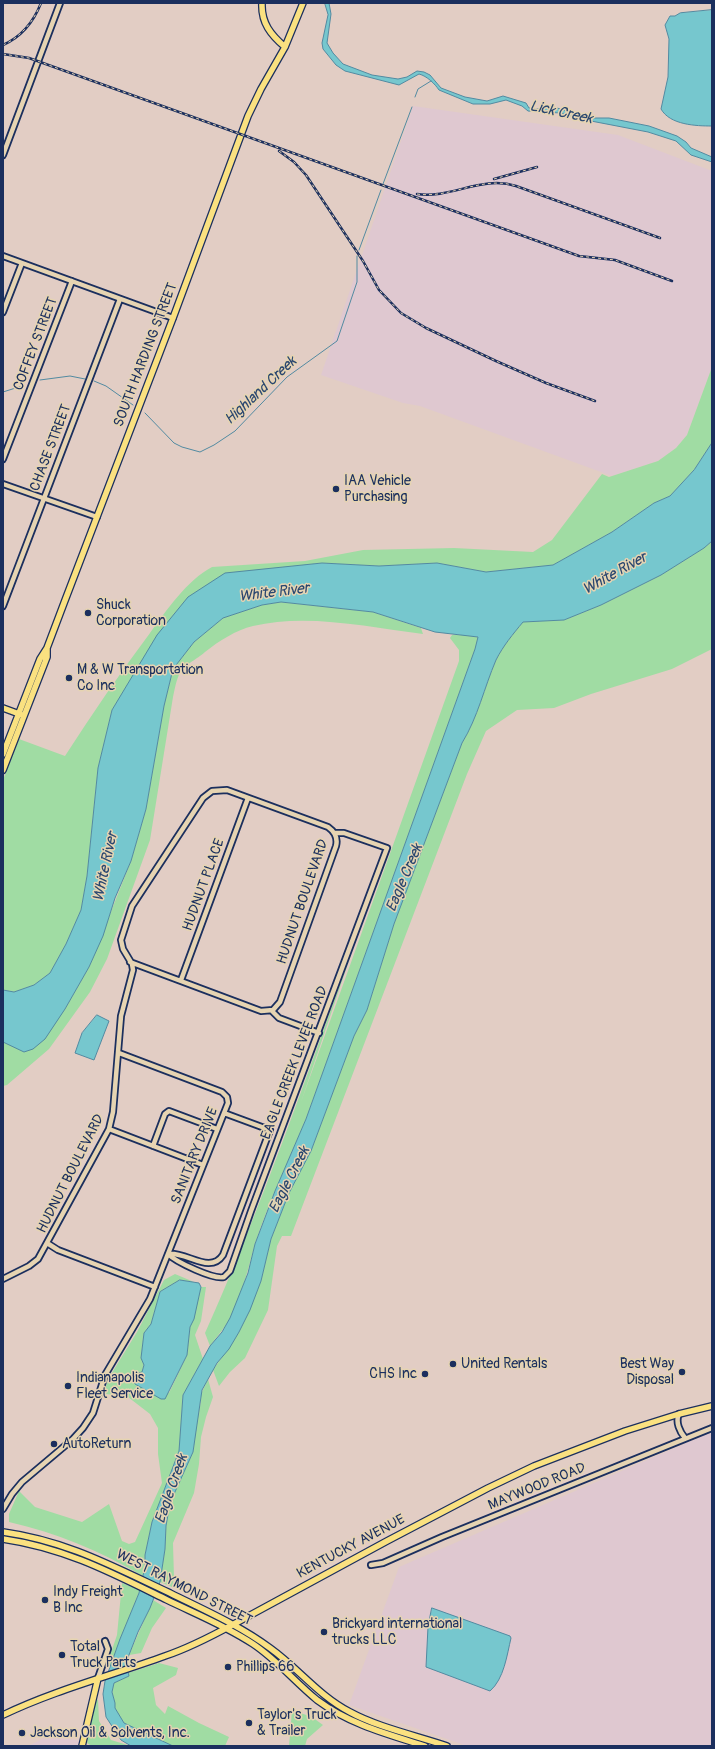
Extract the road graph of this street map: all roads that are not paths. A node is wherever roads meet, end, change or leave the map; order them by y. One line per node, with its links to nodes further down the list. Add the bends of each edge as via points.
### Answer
1 (60, 3): 5 (street)
2 (262, 3): 4 (main road, via 262,15 267,28)
3 (303, 3): 4 (main road, SOUTH HARDING STREET)
4 (285, 47): 11 (main road, SOUTH HARDING STREET, via 248,116)
5 (3, 155)
6 (3, 256): 7 (street)
7 (22, 263): 8 (street); 10 (street)
8 (72, 281): 9 (street); 12 (street, COFFEY STREET)
9 (120, 299): 11 (street); 14 (street, CHASE STREET)
10 (3, 312)
11 (173, 318): 15 (main road, SOUTH HARDING STREET)
12 (3, 459)
13 (3, 484): 14 (street)
14 (44, 498): 15 (street); 16 (street, CHASE STREET)
15 (97, 517): 18 (main road, SOUTH HARDING STREET, via 47,648 41,655)
16 (3, 606)
17 (3, 708): 18 (main road)
18 (21, 715): 19 (main road); 20 (main road)
19 (3, 754)
20 (3, 770)
21 (248, 798): 22 (street, HUDNUT BOULEVARD, via 328,827); 23 (street, HUDNUT BOULEVARD, via 222,790 211,792 203,798 134,903 121,940); 24 (street, HUDNUT PLACE)
22 (335, 833): 25 (street, HUDNUT BOULEVARD, via 336,846 280,1002); 26 (street, EAGLE CREEK LEVEE ROAD, via 344,833 387,848)
23 (130, 962): 24 (street); 27 (street, HUDNUT BOULEVARD, via 133,970 122,1012)
24 (181, 980): 25 (street, via 261,1011)
25 (272, 1011): 26 (street, via 279,1018)
26 (319, 1033): 34 (street, EAGLE CREEK LEVEE ROAD, via 229,1273 223,1278 216,1277 174,1260)
27 (119, 1053): 28 (street, SANITARY DRIVE, via 222,1092 228,1100); 29 (street, HUDNUT BOULEVARD, via 113,1115)
28 (224, 1113): 30 (street, SANITARY DRIVE); 34 (street, via 270,1130 227,1245 221,1258 212,1263 204,1263 176,1253)
29 (109, 1129): 31 (street); 33 (street, HUDNUT BOULEVARD)
30 (217, 1129): 31 (street, via 169,1111 165,1114); 32 (street, SANITARY DRIVE)
31 (154, 1146): 32 (street)
32 (203, 1165): 34 (street, SANITARY DRIVE)
33 (47, 1243): 35 (street, HUDNUT BOULEVARD, via 38,1258 29,1266); 36 (street, via 58,1250)
34 (168, 1254): 36 (street, SANITARY DRIVE)
35 (3, 1279)
36 (155, 1287): 41 (street, SANITARY DRIVE, via 105,1375 95,1408 86,1424 22,1482)
37 (712, 1406): 38 (main road, KENTUCKY AVENUE)
38 (678, 1414): 40 (street, via 678,1427); 45 (main road, KENTUCKY AVENUE, via 588,1444 509,1478)
39 (712, 1428): 40 (street, MAYWOOD ROAD)
40 (685, 1438): 44 (street, MAYWOOD ROAD, via 380,1564)
41 (3, 1509)
42 (3, 1532): 45 (main road, WEST RAYMOND STREET, via 30,1536 100,1559)
43 (3, 1539): 46 (main road, WEST RAYMOND STREET, via 70,1555)
44 (371, 1565)
45 (234, 1624): 46 (main road, KENTUCKY AVENUE); 52 (main road, WEST RAYMOND STREET, via 271,1648 318,1691 349,1712)
46 (226, 1628): 48 (main road, KENTUCKY AVENUE, via 176,1652); 51 (main road, WEST RAYMOND STREET, via 260,1650 317,1699 340,1715 369,1728)
47 (105, 1641): 48 (street, via 108,1649)
48 (98, 1678): 49 (main road, KENTUCKY AVENUE, via 58,1691); 50 (main road)
49 (3, 1714)
50 (82, 1746)
51 (425, 1746)
52 (447, 1746)

